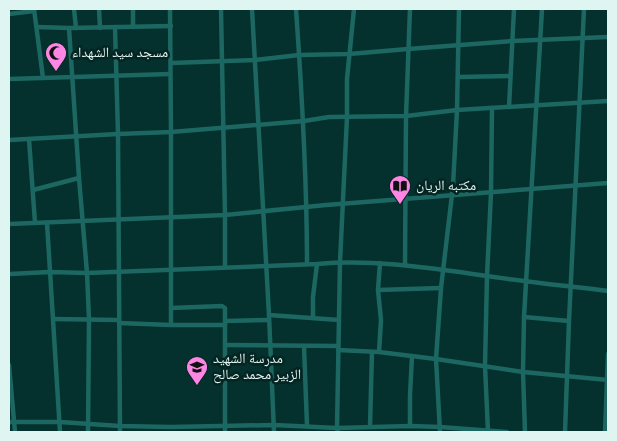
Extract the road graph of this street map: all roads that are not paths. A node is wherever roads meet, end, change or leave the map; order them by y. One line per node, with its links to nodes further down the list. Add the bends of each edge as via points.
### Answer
1 (74, 9): 21 (street)
2 (99, 9): 22 (street)
3 (133, 9): 19 (street)
4 (170, 9): 16 (street)
5 (221, 9): 32 (street)
6 (252, 9): 31 (street)
7 (296, 9): 30 (street)
8 (354, 9): 29 (street)
9 (410, 9): 28 (street)
10 (459, 9): 27 (street)
11 (514, 9): 26 (street)
12 (542, 9): 25 (street)
13 (584, 9): 24 (street)
14 (34, 10): 15 (street); 17 (street)
15 (9, 14)
16 (171, 26): 19 (street); 33 (street)
17 (37, 27): 20 (street); 39 (street)
18 (115, 27): 19 (street); 22 (street); 35 (street)
19 (133, 27)
20 (69, 28): 21 (street); 37 (street)
21 (76, 28): 22 (street)
22 (100, 28)
23 (608, 36): 24 (street)
24 (583, 38): 25 (street); 42 (street)
25 (540, 39): 26 (street); 43 (street)
26 (512, 41): 27 (street); 36 (street)
27 (459, 45): 28 (street); 38 (street)
28 (408, 49): 29 (street); 47 (street)
29 (350, 54): 30 (street); 48 (street)
30 (299, 55): 31 (street); 49 (street)
31 (255, 60): 32 (street); 50 (street)
32 (223, 62): 33 (street); 51 (street)
33 (171, 63): 34 (street)
34 (170, 74): 35 (street); 52 (street)
35 (117, 76): 37 (street); 53 (street)
36 (510, 76): 38 (street); 44 (street)
37 (73, 77): 39 (street); 54 (street)
38 (458, 77): 46 (street)
39 (43, 78): 40 (street)
40 (9, 79)
41 (608, 101): 42 (street)
42 (580, 102): 43 (street); 59 (street)
43 (537, 105): 44 (street); 60 (street)
44 (509, 107): 45 (street)
45 (492, 108): 46 (street); 62 (street)
46 (457, 110): 47 (street); 63 (street)
47 (406, 116): 48 (street); 64 (street)
48 (347, 117): 49 (street); 65 (street)
49 (304, 121): 50 (street); 66 (street)
50 (259, 125): 51 (street); 67 (street)
51 (223, 128): 52 (street); 68 (street)
52 (172, 132): 53 (street); 69 (street)
53 (118, 134): 54 (street); 70 (street)
54 (76, 136): 55 (street); 57 (street)
55 (29, 139): 56 (street); 61 (street)
56 (9, 140)
57 (79, 178): 61 (street); 71 (street)
58 (608, 183): 59 (street)
59 (576, 186): 60 (street); 90 (street)
60 (532, 189): 62 (street); 89 (street)
61 (33, 190): 72 (street)
62 (491, 193): 63 (street); 88 (street)
63 (451, 196): 64 (street); 82 (street)
64 (406, 199): 65 (street); 79 (street)
65 (343, 204): 66 (street); 75 (street)
66 (307, 207): 67 (street); 77 (street)
67 (264, 212): 68 (street); 80 (street)
68 (225, 215): 69 (street); 81 (street)
69 (170, 217): 70 (street); 83 (street)
70 (118, 220): 71 (street); 84 (street)
71 (84, 222): 73 (street); 86 (street)
72 (35, 223): 73 (street); 74 (street)
73 (47, 223): 85 (street)
74 (9, 224)
75 (340, 262): 76 (street); 78 (street); 100 (street)
76 (380, 263): 79 (street); 92 (street)
77 (307, 264): 78 (street); 80 (street)
78 (317, 264): 97 (street)
79 (405, 265): 82 (street)
80 (266, 266): 81 (street); 96 (street)
81 (225, 267): 83 (street)
82 (443, 269): 88 (street); 91 (street)
83 (171, 270): 84 (street); 94 (street)
84 (118, 271): 86 (street); 101 (street)
85 (50, 272): 86 (street); 87 (street); 98 (street)
86 (88, 273): 99 (street)
87 (9, 274)
88 (487, 276): 89 (street); 115 (street)
89 (526, 282): 90 (street); 95 (street)
90 (571, 286): 93 (street); 102 (street)
91 (441, 288): 92 (street); 113 (street)
92 (378, 290): 110 (street, via 381,320)
93 (608, 291)
94 (171, 308): 103 (street, via 224,306); 104 (street)
95 (524, 317): 102 (street); 116 (street)
96 (269, 318): 97 (street); 103 (street); 106 (street)
97 (313, 318): 100 (street)
98 (53, 319): 99 (street); 120 (street)
99 (88, 320): 101 (street); 121 (street)
100 (339, 320): 108 (street)
101 (119, 321): 104 (street); 127 (street)
102 (569, 321): 117 (street)
103 (225, 323): 104 (street); 105 (street)
104 (170, 325)
105 (225, 345): 106 (street); 128 (street)
106 (270, 345): 107 (street); 122 (street)
107 (304, 346): 108 (street); 123 (street)
108 (338, 348): 109 (street); 130 (street)
109 (372, 352): 110 (street); 124 (street)
110 (379, 352): 112 (street)
111 (608, 354): 118 (street)
112 (412, 356): 113 (street); 126 (street)
113 (436, 359): 115 (street); 131 (street)
114 (9, 365): 119 (street)
115 (486, 366): 116 (street); 138 (street)
116 (523, 372): 117 (street); 140 (street)
117 (567, 376): 118 (street); 141 (street)
118 (608, 380): 142 (street)
119 (11, 422): 120 (street); 132 (street)
120 (60, 422): 121 (street); 133 (street)
121 (88, 424): 127 (street); 134 (street)
122 (274, 425): 123 (street); 128 (street); 135 (street)
123 (307, 426): 130 (street)
124 (372, 426): 125 (street); 130 (street); 136 (street)
125 (392, 426): 126 (street); 137 (street)
126 (410, 426): 131 (street)
127 (120, 429): 129 (street)
128 (225, 429): 129 (street)
129 (171, 430)
130 (337, 430)
131 (440, 430): 138 (street)
132 (15, 432)
133 (60, 432)
134 (88, 432)
135 (274, 432)
136 (373, 432)
137 (392, 432)
138 (488, 432): 139 (street)
139 (507, 432)
140 (525, 432)
141 (565, 432)
142 (605, 432)

